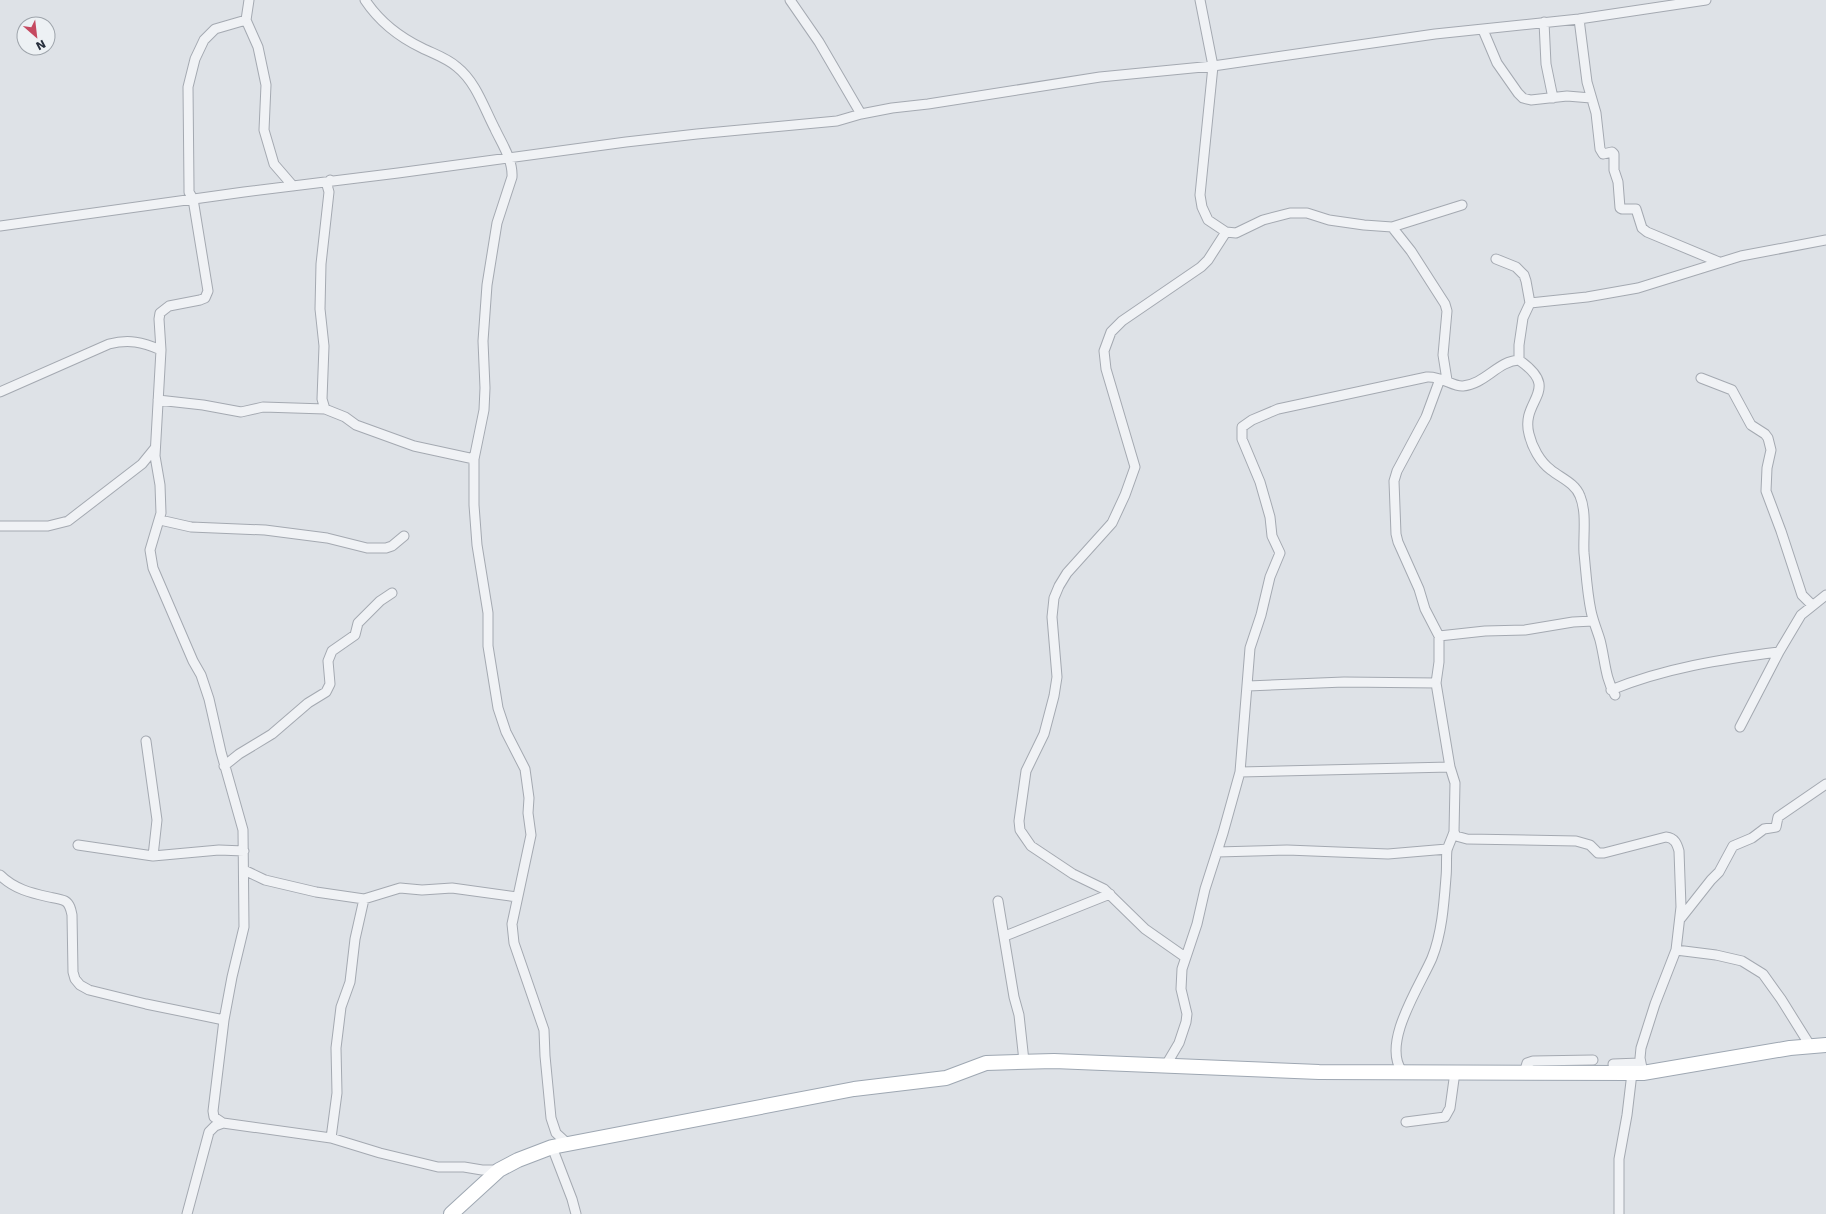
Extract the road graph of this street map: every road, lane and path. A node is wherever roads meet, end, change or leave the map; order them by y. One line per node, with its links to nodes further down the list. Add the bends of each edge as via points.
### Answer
1 (249, 0): 7 (street)
2 (365, 0): 14 (street, via 402,38 458,67 473,85)
3 (790, 0): 13 (street, via 819,42)
4 (1200, 0): 10 (street)
5 (1706, 0): 6 (street)
6 (1579, 19): 8 (street); 12 (street)
7 (246, 20): 16 (street, via 256,42 264,72 264,130 274,164); 17 (street, via 214,29 204,40 195,59 188,87 189,192)
8 (1544, 22): 9 (street); 11 (street, via 1546,64)
9 (1483, 30): 10 (street, via 1341,46); 11 (street, via 1496,64 1521,97 1531,100)
10 (1213, 66): 13 (street, via 1100,77); 21 (street, via 1200,195 1208,220)
11 (1553, 98): 12 (street)
12 (1591, 98): 24 (street, via 1596,113 1600,152 1614,154 1620,208 1636,209 1642,228 1647,232)
13 (861, 114): 14 (street, via 838,121 697,134)
14 (508, 158): 15 (street); 34 (street, via 512,177 497,223 486,297 483,341 484,410)
15 (330, 180): 16 (street); 32 (street, via 327,185 329,192 321,264 320,309 324,346 322,399)
16 (293, 186): 17 (street)
17 (194, 199): 19 (street); 26 (street, via 207,295 200,300 169,306 160,313)
18 (1462, 205): 20 (street)
19 (0, 226)
20 (1392, 226): 21 (street, via 1345,223 1314,214 1300,213 1272,217 1236,234); 29 (street, via 1445,304 1447,311)
21 (1226, 232): 60 (street, via 1202,268 1122,321 1111,332 1105,344 1106,369 1135,467 1120,509 1112,523 1067,573 1054,598 1052,618 1057,677 1044,734 1026,771 1020,830 1031,846 1073,874 1096,884)
22 (1826, 240): 24 (street)
23 (1496, 259): 25 (street, via 1516,267 1521,272 1526,281)
24 (1719, 262): 25 (street, via 1638,288)
25 (1530, 303): 27 (street, via 1523,318)
26 (161, 350): 30 (street, via 138,342 109,344); 31 (street)
27 (1519, 360): 29 (street, via 1511,360 1468,385 1458,386); 41 (street, via 1531,368 1539,379 1539,393 1527,424 1533,445 1543,462 1574,487 1581,500 1588,594)
28 (1701, 378): 40 (street, via 1732,390 1751,424 1768,438 1771,450 1766,491 1802,595)
29 (1444, 379): 42 (street, via 1394,481 1398,542 1419,590 1424,609); 45 (street, via 1427,376 1290,406 1252,420 1242,427 1242,439 1260,482 1270,517 1272,536 1280,553 1270,577 1250,648)
30 (0, 392)
31 (158, 400): 32 (street, via 241,412 263,407); 33 (street)
32 (325, 409): 34 (street, via 345,417 356,425 414,446)
33 (156, 447): 35 (street, via 161,501); 36 (street, via 142,464 68,521 48,526)
34 (474, 459): 61 (street, via 477,545 488,613 490,665 498,708 506,732 524,769 528,786 531,835)
35 (160, 520): 37 (street, via 191,527 257,530 327,538 367,548 386,548); 48 (street, via 150,550 153,568 205,686)
36 (0, 526)
37 (404, 536)
38 (392, 593): 48 (street, via 358,623 355,635 332,651 328,660 330,684 326,692 308,703 272,734)
39 (1826, 595): 40 (street)
40 (1812, 605): 43 (street, via 1801,615)
41 (1593, 621): 42 (street, via 1525,630); 43 (street, via 1613,693 1632,681 1687,666)
42 (1438, 636): 44 (street, via 1439,662)
43 (1779, 652): 46 (street)
44 (1436, 683): 45 (street, via 1344,682); 49 (street)
45 (1248, 686): 50 (street)
46 (1740, 727)
47 (146, 741): 57 (street, via 157,820)
48 (224, 766): 55 (street, via 240,817)
49 (1450, 767): 50 (street); 52 (street, via 1455,783)
50 (1240, 772): 56 (street)
51 (1826, 784): 64 (street, via 1778,817 1776,827 1764,829 1752,838 1733,846 1719,872)
52 (1454, 832): 54 (street); 64 (street, via 1456,836 1467,839 1576,841 1590,845 1598,853 1660,838 1672,838 1679,851)
53 (78, 845): 57 (street)
54 (1448, 849): 56 (street, via 1388,854 1287,850); 76 (street, via 1438,939 1398,1033 1398,1066 1402,1071)
55 (244, 851): 57 (street, via 219,850); 58 (street)
56 (1217, 852): 67 (street)
57 (153, 856)
58 (244, 870): 62 (street, via 265,880 316,892); 68 (street, via 244,927)
59 (0, 875): 68 (street, via 17,888 65,901 69,906 72,915 73,972 80,985 89,990 146,1004)
60 (1110, 894): 65 (street); 67 (street, via 1145,929)
61 (517, 897): 62 (street, via 452,888 400,888); 82 (street, via 512,924 514,943 544,1030 551,1118 556,1133)
62 (364, 899): 81 (street, via 355,940 350,982 341,1007 336,1048)
63 (998, 901): 65 (street)
64 (1681, 918): 66 (street)
65 (1005, 936): 72 (street)
66 (1676, 950): 70 (street, via 1742,961 1763,974); 75 (street, via 1641,1048)
67 (1185, 957): 74 (street, via 1180,980 1187,1014 1186,1022 1179,1043)
68 (224, 1020): 80 (street, via 213,1111 214,1117)
69 (1826, 1045): 70 (main road)
70 (1810, 1047): 75 (main road)
71 (1593, 1060): 78 (street, via 1533,1061 1527,1063)
72 (1024, 1061): 74 (main road); 82 (main road, via 986,1063 946,1078 854,1089)
73 (1612, 1064): 75 (street)
74 (1166, 1066): 76 (main road, via 1319,1072)
75 (1638, 1070): 78 (main road); 88 (street, via 1619,1159)
76 (1410, 1072): 77 (main road)
77 (1455, 1072): 78 (main road); 79 (street, via 1450,1108 1445,1117)
78 (1524, 1073)
79 (1406, 1122)
80 (223, 1123): 81 (street); 85 (street, via 209,1132)
81 (332, 1138): 84 (street, via 438,1167)
82 (568, 1144): 83 (main road)
83 (552, 1147): 84 (main road); 87 (street)
84 (499, 1170): 86 (main road)
85 (187, 1214)
86 (451, 1214)
87 (576, 1214)
88 (1619, 1214)

